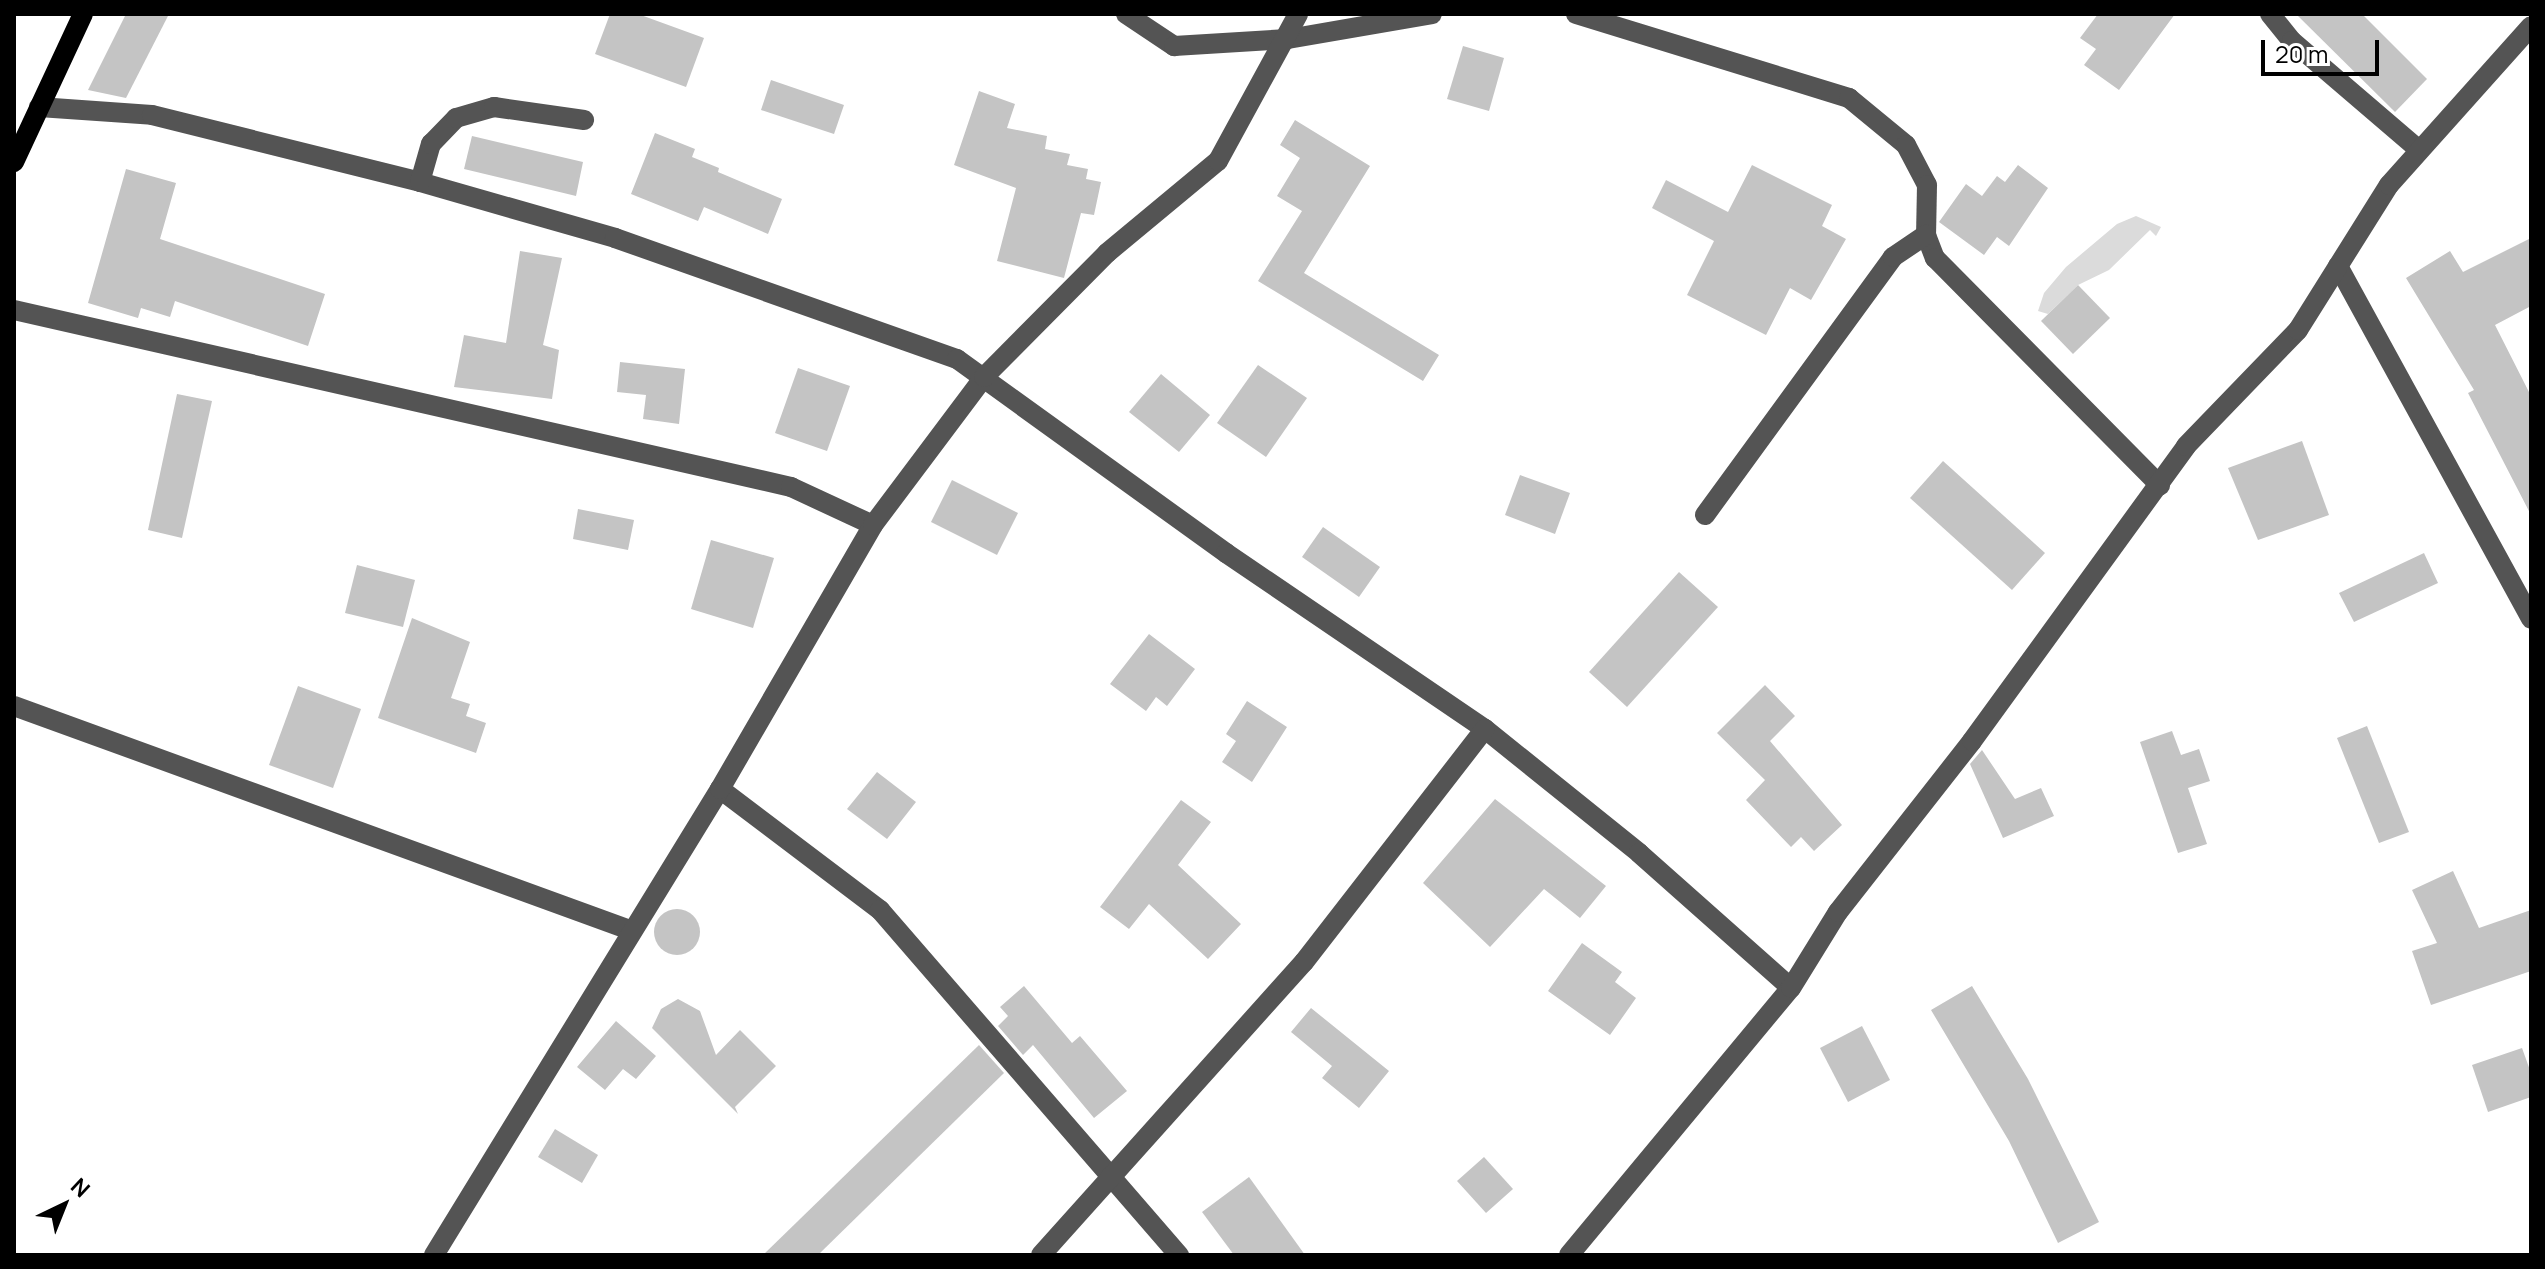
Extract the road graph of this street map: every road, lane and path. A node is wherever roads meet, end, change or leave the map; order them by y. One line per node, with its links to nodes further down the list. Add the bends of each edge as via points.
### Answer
1 (83, 14): 9 (main road)
2 (1126, 14): 8 (street, via 1174,46)
3 (1298, 14): 8 (street)
4 (1432, 14): 8 (street)
5 (1576, 14): 14 (street, via 1849,98 1906,145 1927,185)
6 (2270, 14): 11 (street, via 2292,41)
7 (2531, 26): 11 (street)
8 (1288, 39): 17 (street, via 1218,161 1107,253)
9 (39, 107): 12 (main road); 13 (street, via 152,115)
10 (584, 120): 13 (street, via 494,107 456,118 431,144)
11 (2418, 149): 15 (street)
12 (14, 162)
13 (420, 182): 17 (street, via 615,238 957,359)
14 (1926, 235): 18 (street, via 1935,258); 19 (street, via 1893,257)
15 (2338, 266): 18 (street, via 2298,330 2186,446); 21 (street)
16 (14, 310): 20 (street, via 791,487)
17 (984, 377): 20 (street); 23 (street, via 1226,553)
18 (2160, 485): 26 (street, via 1972,741 1838,912)
19 (1705, 515)
20 (873, 525): 24 (street)
21 (2531, 619)
22 (14, 706): 25 (street)
23 (1485, 729): 26 (street, via 1639,853); 27 (street, via 1304,962)
24 (720, 789): 25 (street); 27 (street, via 880,910)
25 (630, 930): 28 (street)
26 (1791, 988): 31 (street)
27 (1114, 1178): 29 (street); 30 (street)
28 (434, 1255)
29 (1041, 1255)
30 (1179, 1255)
31 (1569, 1255)

